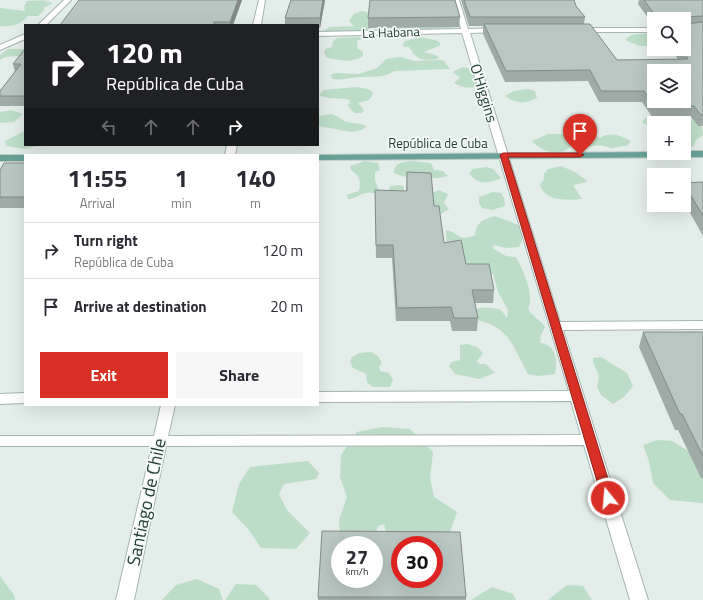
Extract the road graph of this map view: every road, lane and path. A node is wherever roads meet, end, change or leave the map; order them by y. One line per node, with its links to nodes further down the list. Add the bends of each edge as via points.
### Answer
1 (68, 0): 4 (street)
2 (262, 0): 5 (street)
3 (456, 0): 6 (street, O'Higgins)
4 (43, 24)
5 (257, 24)
6 (465, 30): 7 (street, La Habana); 10 (street, La Habana); 15 (street, O'Higgins)
7 (504, 30)
8 (567, 30): 9 (street)
9 (647, 30)
10 (319, 34)
11 (24, 37): 12 (street); 13 (street)
12 (0, 38)
13 (0, 48)
14 (703, 154): 15 (main road, República de Cuba)
15 (503, 155): 16 (main road, República de Cuba); 20 (street, O'Higgins)
16 (319, 157)
17 (0, 158): 18 (main road)
18 (24, 158)
19 (703, 325): 20 (street)
20 (556, 326): 21 (street, O'Higgins)
21 (577, 396): 22 (street); 26 (street, O'Higgins)
22 (319, 397)
23 (24, 398): 24 (street)
24 (0, 399)
25 (168, 406): 28 (street, Santiago de Chile)
26 (590, 440): 28 (street); 30 (street, O'Higgins)
27 (0, 441): 28 (street)
28 (160, 441): 29 (street, Santiago de Chile)
29 (125, 600)
30 (638, 600)

